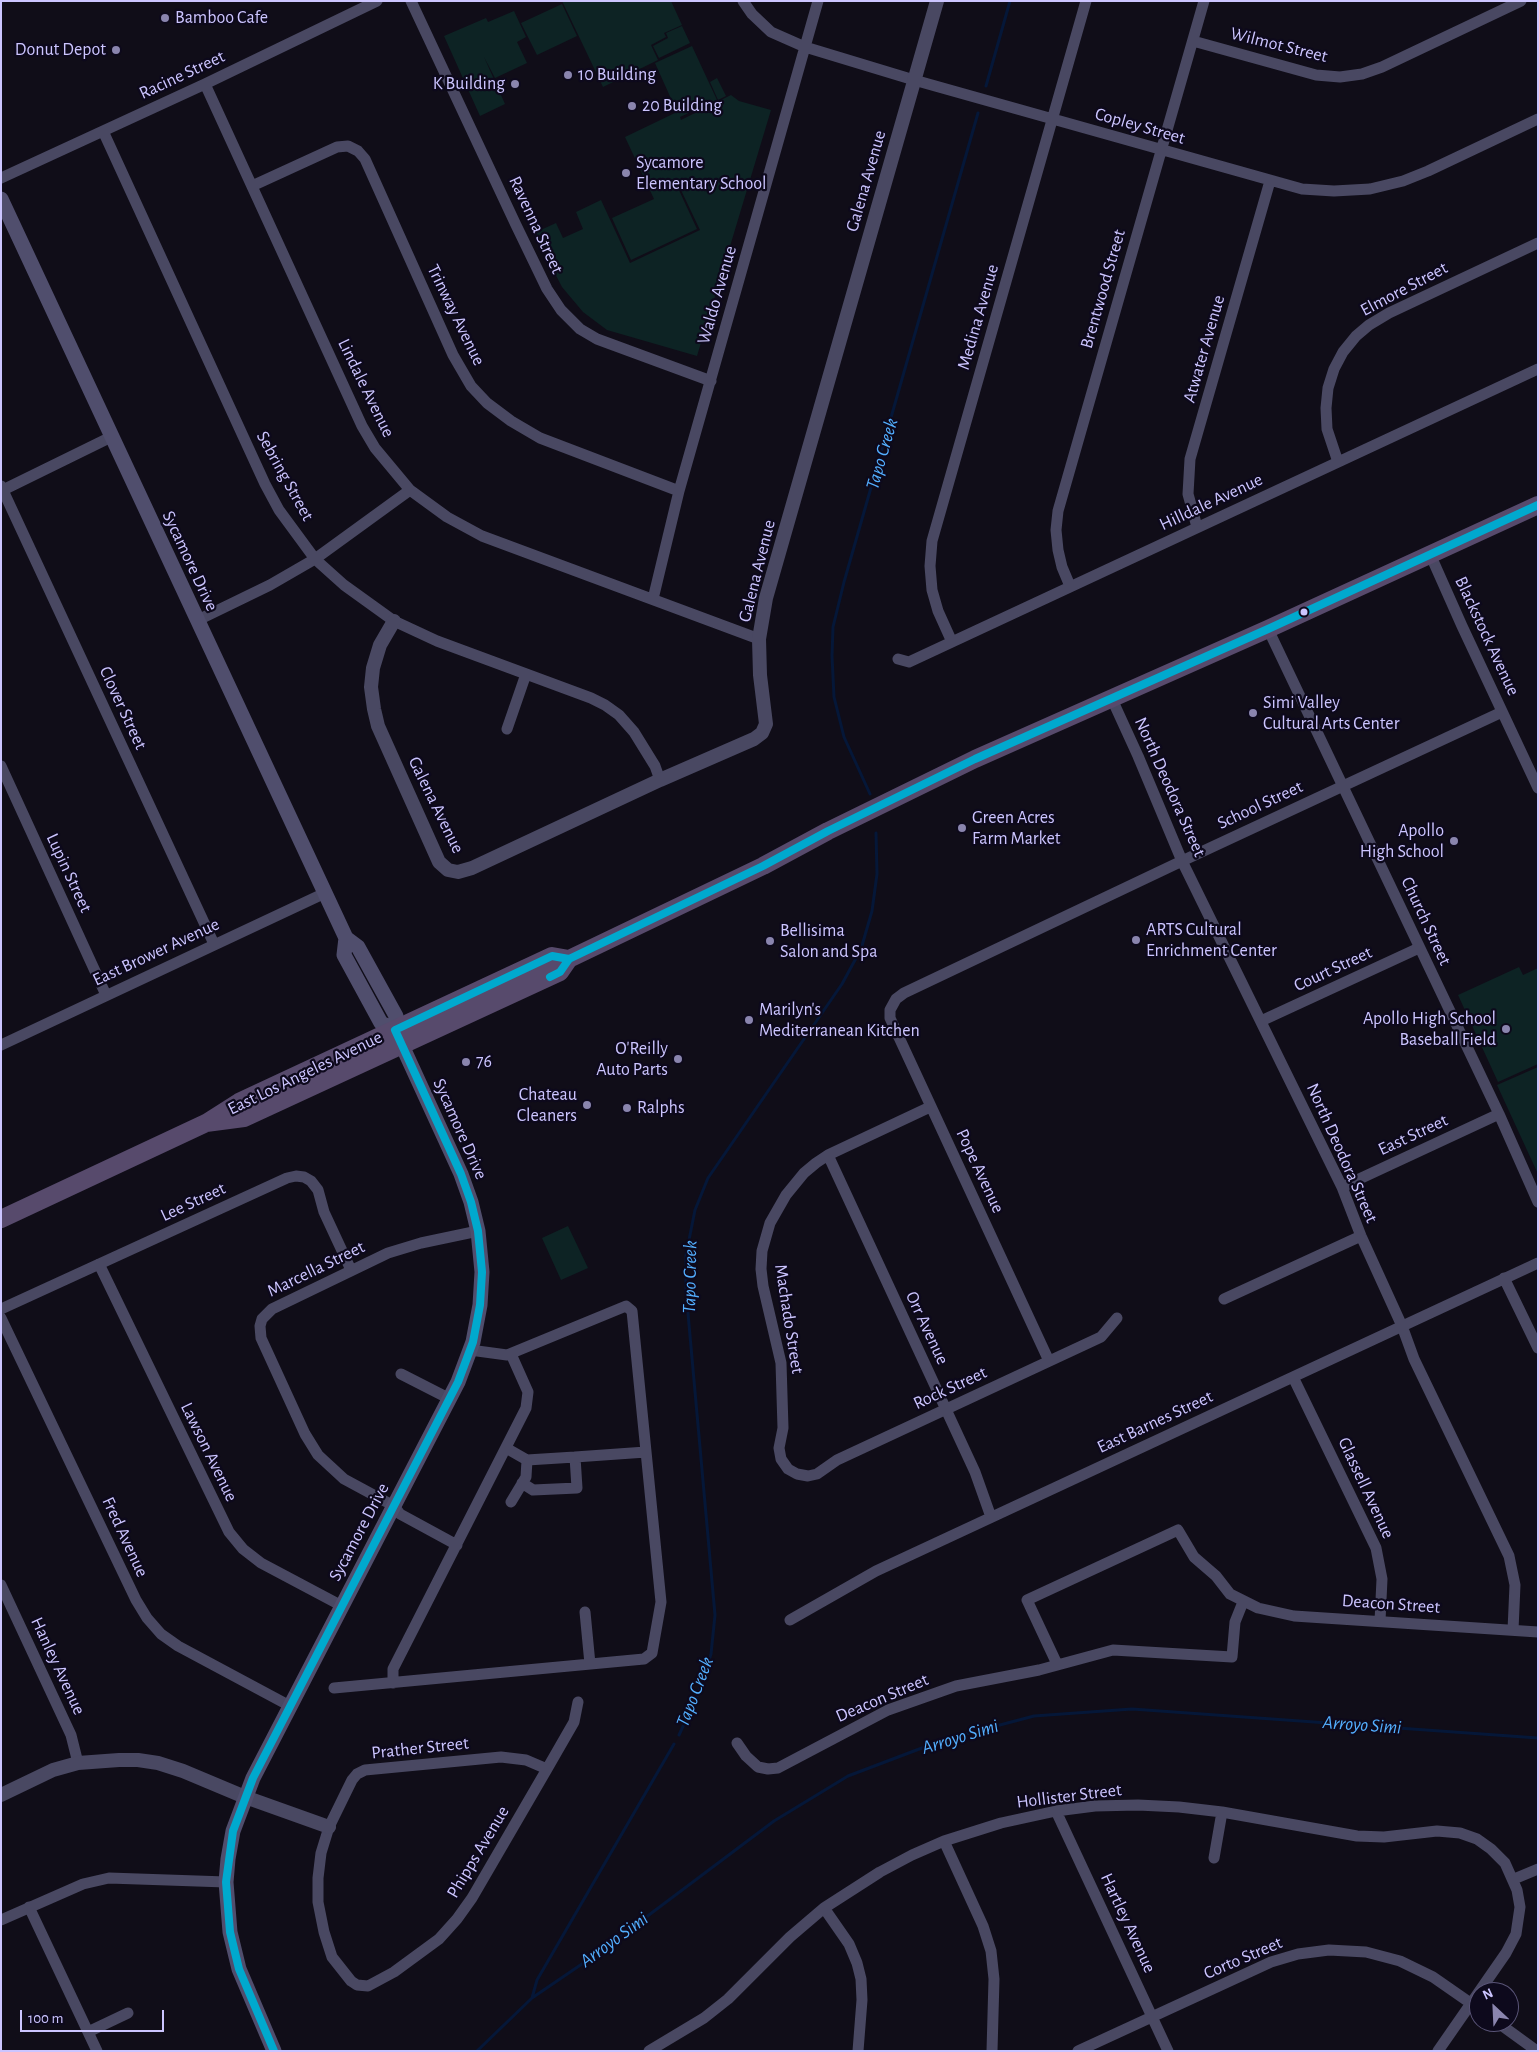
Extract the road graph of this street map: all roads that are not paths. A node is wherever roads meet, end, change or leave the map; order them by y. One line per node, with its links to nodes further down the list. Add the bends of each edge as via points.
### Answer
1 (377, 1): 12 (street, Racine Street)
2 (411, 1): 23 (street, Ravenna Street, via 547,289 561,310 597,340)
3 (743, 1): 10 (street, Copley Street, via 771,32)
4 (818, 1): 10 (street, Waldo Avenue)
5 (937, 1): 11 (street, Galena Avenue)
6 (1086, 1): 13 (street, Medina Avenue)
7 (1204, 1): 9 (street, Brentwood Street)
8 (1520, 1): 9 (street, Wilmot Street, via 1382,67 1340,77 1316,75)
9 (1193, 41): 16 (street, Brentwood Street)
10 (805, 47): 11 (street, Copley Street); 23 (street, Waldo Avenue)
11 (914, 80): 13 (street, Copley Street); 38 (street, Galena Avenue, via 766,598)
12 (205, 84): 15 (street, Racine Street); 19 (street, Lindale Avenue)
13 (1052, 119): 16 (street, Copley Street); 39 (street, Medina Avenue, via 932,541 932,590)
14 (1538, 119): 18 (street, Copley Street, via 1428,171 1370,189 1302,189)
15 (103, 131): 17 (street, Racine Street); 32 (street, Sebring Street, via 265,484 279,510)
16 (1161, 150): 18 (street, Copley Street); 33 (street, Brentwood Street, via 1058,511 1058,550)
17 (1, 178)
18 (1270, 181): 30 (street, Atwater Avenue, via 1190,459 1188,494)
19 (252, 186): 27 (street, Lindale Avenue, via 362,426 375,448); 28 (street, Trinway Avenue, via 337,147 348,146 358,151 365,159 453,355 471,386 487,403 540,438)
20 (1, 199): 24 (main road, Sycamore Drive)
21 (1538, 243): 25 (street, Elmore Street, via 1389,313 1356,336 1343,352 1328,388 1327,428)
22 (1538, 368): 25 (street, Hilldale Avenue)
23 (710, 381): 28 (street, Waldo Avenue)
24 (111, 437): 26 (street); 35 (main road, Sycamore Drive)
25 (1338, 462): 30 (street, Hilldale Avenue)
26 (2, 489): 51 (street, Clover Street)
27 (410, 490): 32 (street); 34 (street, Lindale Avenue, via 447,517 482,536)
28 (679, 491): 34 (street, Waldo Avenue)
29 (1538, 505): 31 (main road, East Los Angeles Avenue)
30 (1197, 527): 33 (street, Hilldale Avenue)
31 (1430, 554): 37 (main road, East Los Angeles Avenue); 43 (street, Blackstock Avenue)
32 (315, 559): 35 (street); 36 (street, Sebring Street, via 344,585)
33 (1070, 586): 39 (street, Hilldale Avenue)
34 (653, 599): 38 (street, Lindale Avenue)
35 (198, 620): 50 (main road, Sycamore Drive)
36 (394, 621): 41 (street, Sebring Street, via 437,641); 46 (street, Galena Avenue, via 380,645 373,668 374,709 378,726 439,862 448,870 458,872 472,868)
37 (1268, 629): 42 (main road, East Los Angeles Avenue); 47 (street, Church Street)
38 (759, 639): 46 (street, Galena Avenue, via 766,724 762,733)
39 (952, 642): 40 (street, Hilldale Avenue, via 909,662)
40 (898, 660)
41 (526, 674): 44 (street); 46 (street, Sebring Street, via 591,698 619,715 646,750)
42 (1111, 697): 49 (street, North Deodora Street); 56 (main road, East Los Angeles Avenue, via 904,793 763,866 569,959 552,956)
43 (1502, 712): 47 (street, School Street); 48 (street, Blackstock Avenue)
44 (507, 729)
45 (1, 766): 53 (street, Lupin Street)
46 (660, 780)
47 (1342, 786): 49 (street, School Street); 52 (street, Church Street)
48 (1538, 788)
49 (1182, 861): 54 (street, School Street); 55 (street, North Deodora Street)
50 (326, 893): 51 (street, East Brower Avenue); 56 (main road, Sycamore Drive, via 346,938 358,947 396,1016)
51 (214, 944): 53 (street, East Brower Avenue)
52 (1419, 948): 55 (street, Court Street); 59 (street, Church Street)
53 (106, 995): 57 (street, East Brower Avenue)
54 (898, 997): 58 (street, Pope Avenue, via 891,1006 890,1018)
55 (1261, 1021): 61 (street, North Deodora Street)
56 (398, 1038): 64 (main road, East Los Angeles Avenue, via 244,1118 206,1123); 65 (main road, Sycamore Drive, via 461,1174)
57 (2, 1043)
58 (930, 1106): 60 (street, Machado Street); 79 (street, Pope Avenue)
59 (1499, 1114): 61 (street, East Street); 62 (street, Church Street)
60 (828, 1155): 83 (street, Orr Avenue); 88 (street, Machado Street, via 804,1173 786,1195 770,1223 762,1251 763,1286 781,1363 783,1428 779,1448 782,1460)
61 (1342, 1187): 66 (street, North Deodora Street)
62 (1535, 1189): 63 (street, Church Street)
63 (1538, 1202)
64 (1, 1219)
65 (478, 1231): 69 (street, Marcella Street, via 396,1250); 77 (main road, Sycamore Drive, via 481,1291)
66 (1361, 1236): 71 (street); 75 (street, North Deodora Street)
67 (1538, 1263): 70 (street, East Barnes Street)
68 (98, 1264): 69 (street, Lee Street, via 296,1176 311,1181 318,1190 324,1212); 72 (street, Lee Street); 96 (street, Lawson Avenue, via 229,1532 261,1563)
69 (351, 1270): 91 (street, Marcella Street, via 272,1309 262,1319 260,1334 305,1434 318,1455 344,1479)
70 (1504, 1278): 75 (street, East Barnes Street); 76 (street)
71 (1224, 1299)
72 (1, 1309)
73 (1, 1318): 107 (street, Fred Avenue, via 146,1618 178,1646)
74 (1117, 1318): 79 (street, Rock Street, via 1102,1337)
75 (1402, 1326): 81 (street, East Barnes Street); 100 (street, North Deodora Street, via 1414,1359 1509,1556 1515,1585)
76 (1538, 1348)
77 (470, 1350): 78 (street); 82 (main road, Sycamore Drive)
78 (510, 1354): 84 (street, via 528,1392 528,1399); 85 (street, via 626,1306 632,1311)
79 (1049, 1361): 83 (street, Rock Street)
80 (401, 1374): 82 (street)
81 (1293, 1377): 92 (street, East Barnes Street); 99 (street, Glassell Avenue, via 1376,1548 1382,1579)
82 (450, 1399): 91 (main road, Sycamore Drive)
83 (946, 1409): 88 (street, Rock Street, via 837,1460 816,1474 808,1476); 92 (street, Orr Avenue, via 975,1472)
84 (506, 1448): 87 (street); 93 (street)
85 (646, 1452): 86 (street); 102 (street, via 661,1602 652,1653 644,1659)
86 (575, 1457): 87 (street); 89 (street, via 576,1488 532,1490)
87 (527, 1460): 89 (street, via 526,1477)
88 (792, 1471)
89 (522, 1483): 90 (street)
90 (511, 1502)
91 (394, 1506): 93 (street, Marcella Street, via 400,1514); 96 (main road, Sycamore Drive)
92 (990, 1517): 98 (street, East Barnes Street, via 876,1571)
93 (457, 1545): 104 (street, via 393,1670)
94 (1, 1585): 109 (street, Hanley Avenue, via 71,1736)
95 (1243, 1602): 99 (street, Deacon Street, via 1294,1616); 103 (street, Deacon Street, via 1235,1622 1232,1657 1120,1650); 103 (street, Deacon Street, via 1230,1594 1216,1576 1194,1557 1178,1530 1027,1600)
96 (342, 1606): 107 (main road, Sycamore Drive)
97 (584, 1612): 102 (street)
98 (790, 1620)
99 (1380, 1621): 100 (street, Deacon Street)
100 (1513, 1630): 101 (street, Deacon Street)
101 (1538, 1632)
102 (590, 1664): 104 (street)
103 (1056, 1664): 108 (street, Deacon Street, via 956,1686 888,1710 778,1768 758,1767)
104 (393, 1683): 105 (street)
105 (334, 1688)
106 (578, 1702): 110 (street, Phipps Avenue, via 574,1722)
107 (290, 1706): 112 (main road, Sycamore Drive)
108 (737, 1743)
109 (78, 1763): 111 (street, via 53,1770); 112 (street, via 119,1760 158,1763)
110 (547, 1769): 115 (street, Prather Street, via 526,1760 501,1757 365,1770 352,1780); 125 (street, Phipps Avenue, via 457,1919 439,1939 411,1961)
111 (1, 1794)
112 (245, 1797): 115 (street); 120 (main road, Sycamore Drive, via 233,1831)
113 (1056, 1811): 114 (street, Hollister Street, via 1138,1805); 116 (street, Hollister Street, via 1001,1822); 129 (street, Hartley Avenue)
114 (1222, 1812): 117 (street); 119 (street, Hollister Street, via 1357,1836 1437,1831 1460,1833 1492,1849)
115 (329, 1827): 125 (street, Prather Street, via 318,1878 318,1902 324,1932 332,1957 346,1976 357,1985)
116 (944, 1841): 122 (street, Hollister Street, via 880,1872); 136 (street, via 984,1926 991,1951 994,1979)
117 (1214, 1858)
118 (1538, 1869): 119 (street)
119 (1514, 1879): 124 (street, via 1520,1906 1516,1934)
120 (226, 1882): 121 (street, via 109,1878 83,1884); 133 (main road, Sycamore Drive, via 230,1932 239,1969)
121 (29, 1907): 123 (street); 130 (street)
122 (824, 1908): 134 (street, Hollister Street, via 716,2009 679,2035); 135 (street, via 849,1944 861,1979)
123 (1, 1920)
124 (1489, 1982)
125 (368, 1986)
126 (1469, 2002): 129 (street, Corto Street, via 1433,1977 1400,1961 1366,1952 1329,1950 1271,1962)
127 (128, 2013): 130 (street)
128 (1469, 2013): 139 (street)
129 (1152, 2017): 137 (street, Corto Street); 138 (street, Hartley Avenue)
130 (88, 2032): 132 (street)
131 (1511, 2032): 140 (street)
132 (96, 2051)
133 (274, 2051)
134 (648, 2051)
135 (858, 2051)
136 (992, 2051)
137 (1078, 2051)
138 (1168, 2051)
139 (1438, 2051)
140 (1537, 2051)

